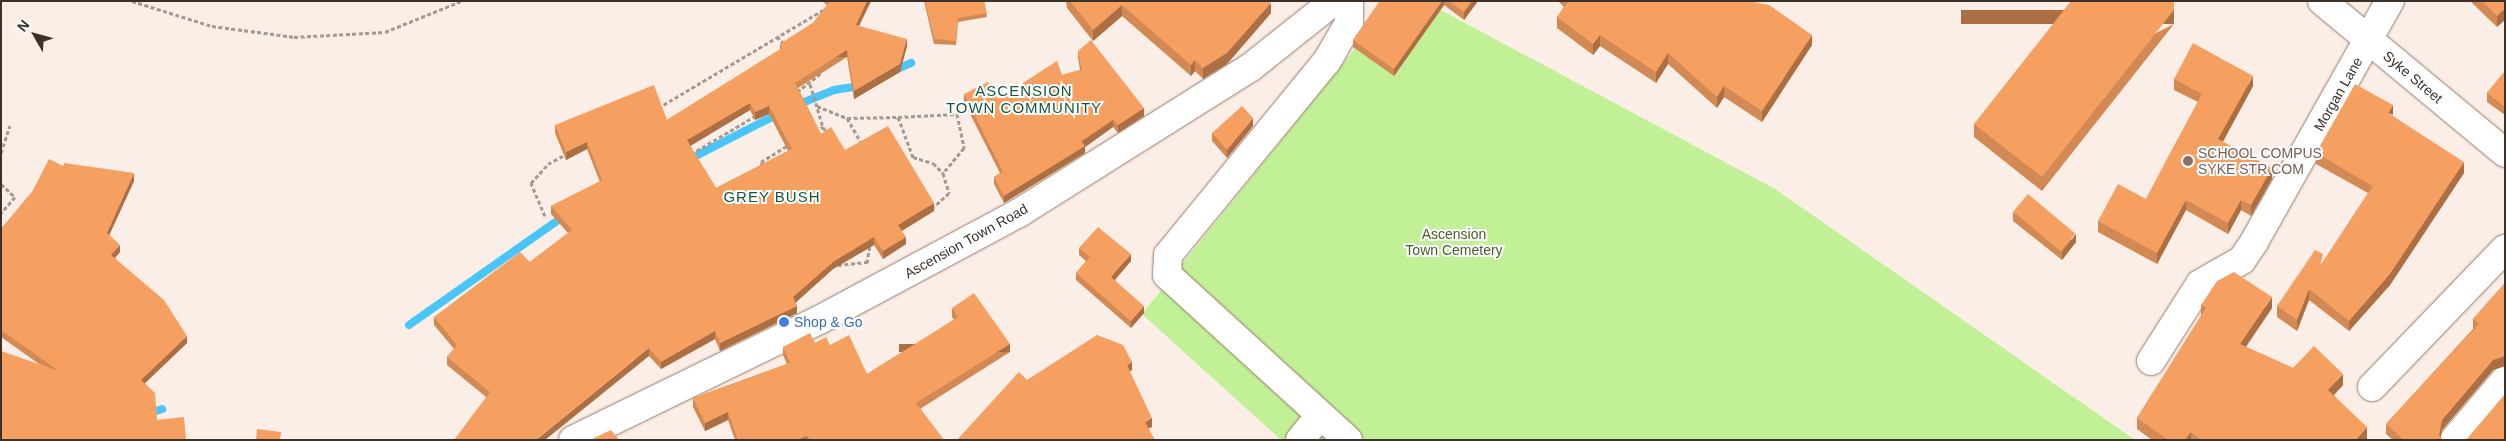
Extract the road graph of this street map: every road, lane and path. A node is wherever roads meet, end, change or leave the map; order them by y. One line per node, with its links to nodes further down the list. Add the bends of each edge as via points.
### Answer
1 (132, 1): 2 (path, via 212,26 294,37 385,32)
2 (461, 1)
3 (1334, 1): 45 (main road, Ascension Town Road, via 1251,67 1020,212 821,319)
4 (1348, 1): 44 (main road, via 1349,23 1327,61 1168,255 1167,275)
5 (2322, 1): 9 (main road, Syke Street)
6 (2390, 1): 9 (main road, Morgan Lane)
7 (823, 10): 8 (path)
8 (777, 36): 10 (path); 16 (path)
9 (2369, 41): 28 (main road, Syke Street); 41 (main road, Morgan Lane, via 2242,260 2200,284)
10 (787, 49)
11 (828, 66): 13 (path)
12 (806, 79): 13 (path)
13 (810, 84): 14 (path); 15 (path)
14 (793, 94)
15 (817, 106): 19 (path); 21 (path)
16 (652, 112)
17 (760, 114): 29 (path)
18 (898, 117): 19 (path); 31 (path, via 913,157 933,164); 31 (path, via 957,114 964,148)
19 (847, 118): 26 (path)
20 (10, 124): 27 (path)
21 (823, 126): 22 (path); 23 (path)
22 (808, 134)
23 (831, 140)
24 (795, 141): 30 (path, via 761,162)
25 (573, 150): 35 (path, via 548,164 531,183)
26 (866, 151)
27 (1, 153)
28 (2505, 153)
29 (684, 158)
30 (766, 170)
31 (943, 174): 34 (path, via 949,193)
32 (1, 184): 33 (path, via 15,197)
33 (1, 213)
34 (922, 215)
35 (545, 216)
36 (872, 236): 39 (path)
37 (2505, 249): 43 (main road)
38 (830, 259): 39 (path, via 834,265)
39 (868, 262): 40 (path)
40 (856, 270)
41 (2151, 361)
42 (2505, 380): 48 (main road)
43 (2372, 387)
44 (1320, 414): 46 (main road); 47 (main road)
45 (573, 440)
46 (1300, 440)
47 (1348, 440)
48 (2454, 440)

